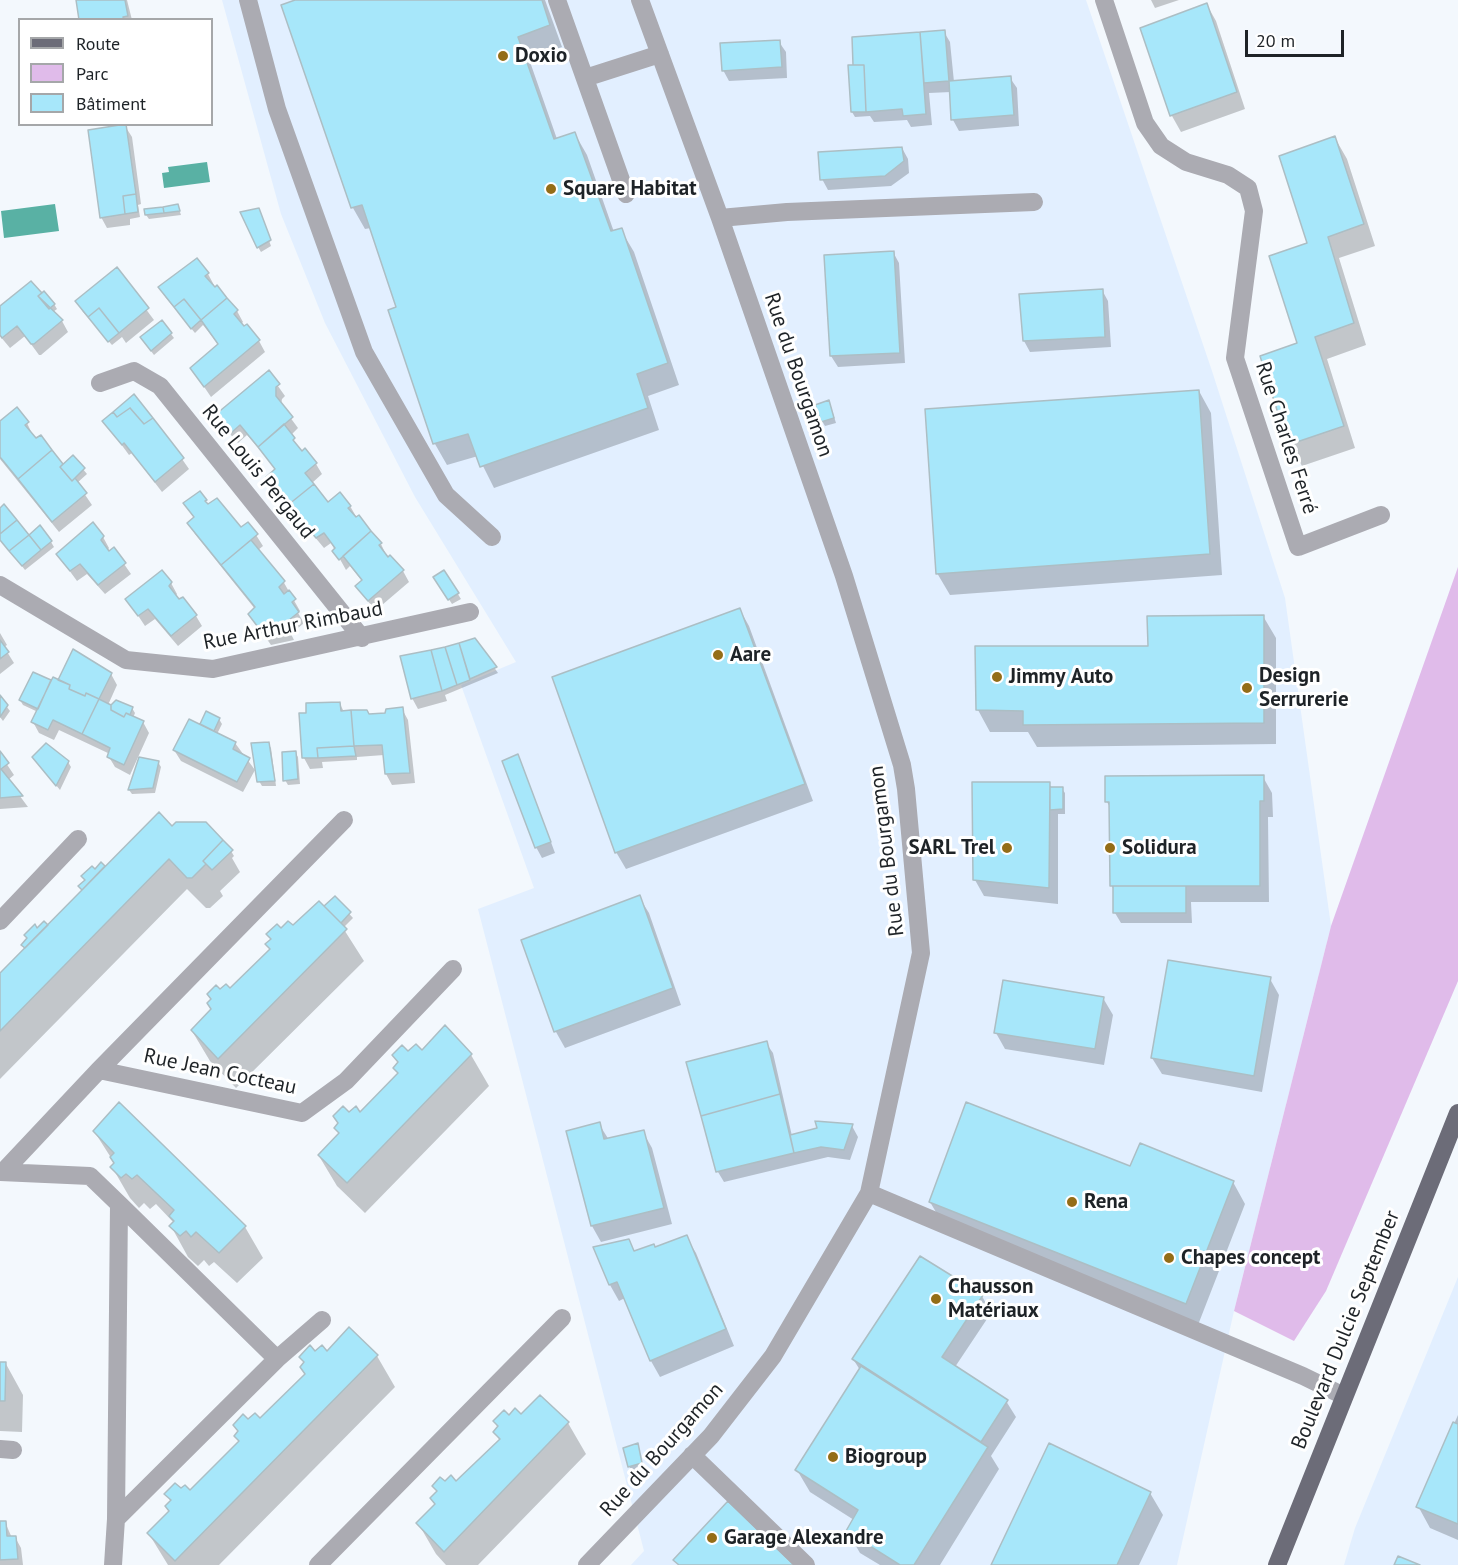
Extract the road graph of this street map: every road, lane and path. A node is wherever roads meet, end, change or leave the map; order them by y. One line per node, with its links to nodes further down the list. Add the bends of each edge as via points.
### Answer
1 (248, 0): 12 (street, via 277,109 364,352 446,495)
2 (557, 0): 6 (street)
3 (640, 0): 5 (street, Rue du Bourgamon)
4 (1104, 0): 11 (street, Rue Charles Ferré, via 1145,123 1161,146 1186,162 1228,175 1248,188 1254,211 1235,358 1298,547)
5 (660, 54): 6 (street); 9 (street, Rue du Bourgamon)
6 (585, 78): 7 (street)
7 (626, 194)
8 (1034, 202): 9 (street, via 798,211)
9 (720, 218): 23 (street, Rue du Bourgamon, via 844,576 906,789 921,953)
10 (100, 383): 15 (street, Rue Louis Pergaud, via 134,371 160,386)
11 (1381, 515)
12 (492, 537)
13 (0, 585): 15 (street, Rue Arthur Rimbaud, via 126,660 213,669)
14 (470, 612): 15 (street, Rue Arthur Rimbaud)
15 (362, 638)
16 (344, 820): 20 (street, Rue Jean Cocteau)
17 (78, 839): 18 (street)
18 (0, 921)
19 (453, 969): 20 (street, Rue Jean Cocteau, via 346,1081 302,1113)
20 (99, 1070): 22 (street, Rue Jean Cocteau)
21 (1458, 1113): 28 (main road, Boulevard Dulcie September)
22 (2, 1172): 24 (street, Rue Jean Cocteau, via 90,1176)
23 (869, 1193): 28 (street); 29 (street, Rue du Bourgamon, via 773,1356)
24 (119, 1204): 27 (street, Rue Jean Cocteau); 30 (street)
25 (562, 1318): 32 (street)
26 (322, 1320): 27 (street)
27 (277, 1359): 30 (street)
28 (1344, 1396): 35 (main road, Boulevard Dulcie September)
29 (692, 1455): 33 (street, Rue du Bourgamon); 34 (street)
30 (116, 1519): 31 (street)
31 (113, 1565)
32 (318, 1565)
33 (587, 1565)
34 (806, 1565)
35 (1277, 1565)

